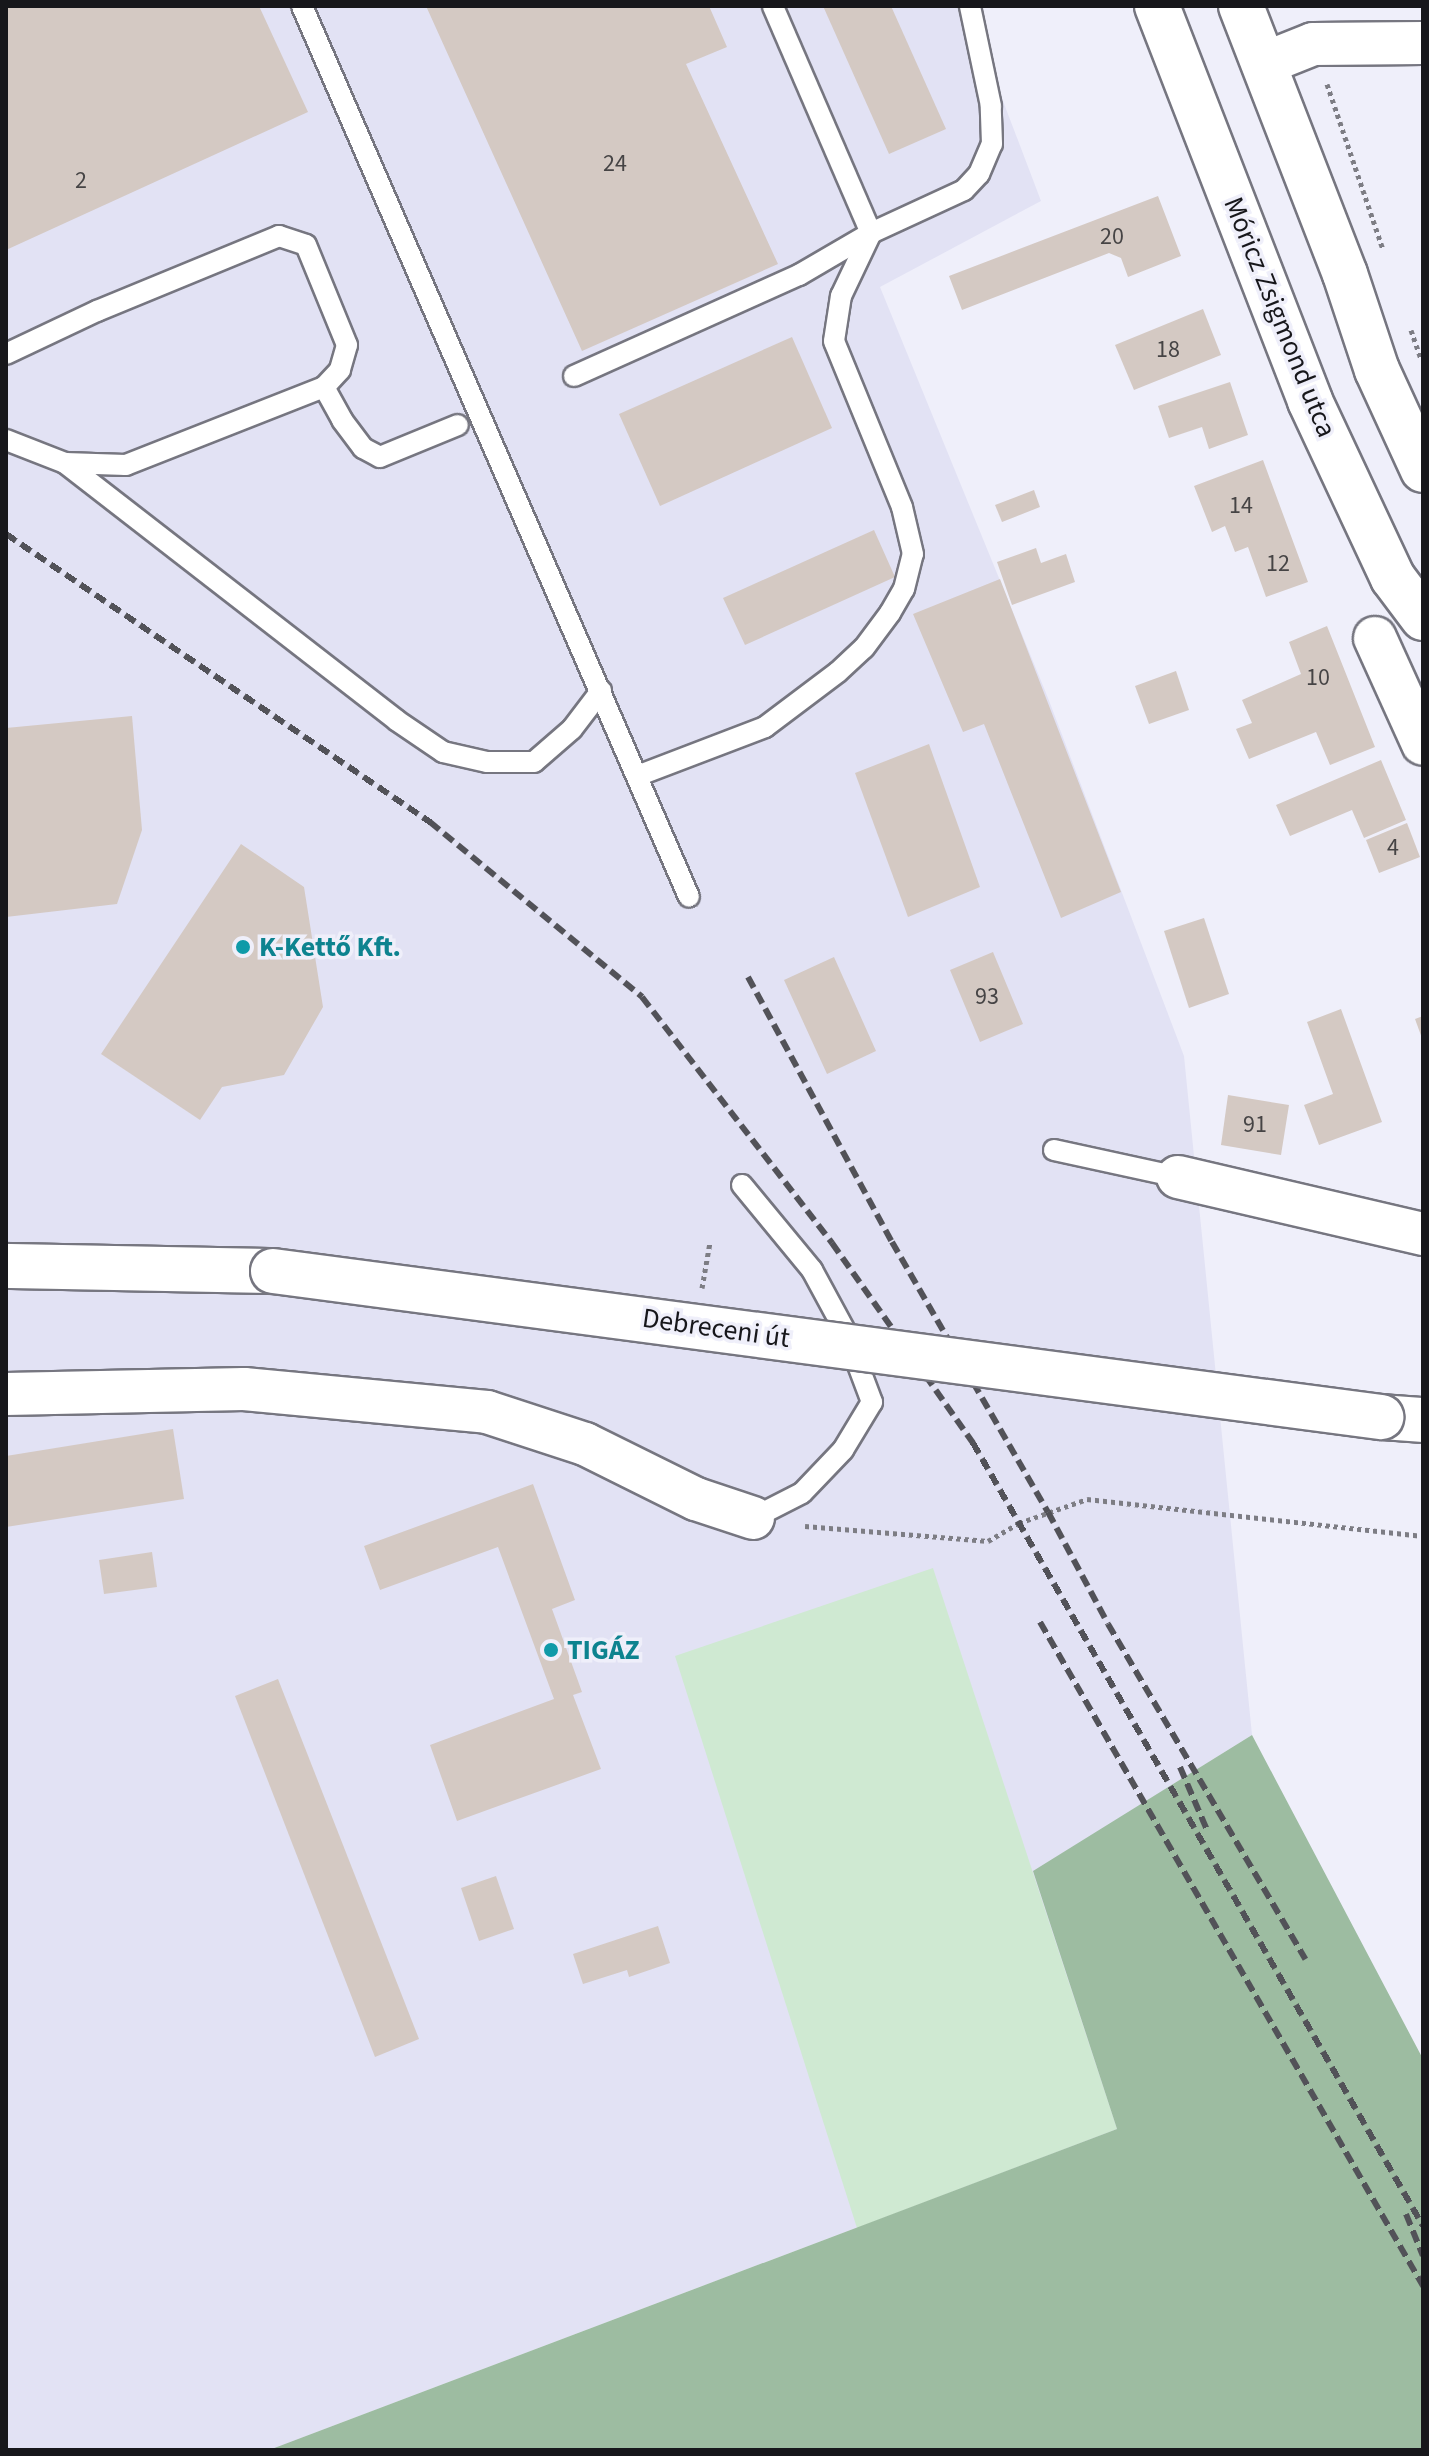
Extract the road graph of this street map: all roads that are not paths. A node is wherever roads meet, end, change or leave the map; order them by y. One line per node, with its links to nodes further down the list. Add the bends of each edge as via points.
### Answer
1 (302, 6): 18 (lane)
2 (773, 6): 8 (lane)
3 (970, 6): 8 (lane, via 991,106 992,144 979,174 964,190)
4 (1157, 6): 16 (main road, Móricz Zsigmond utca, via 1310,401 1393,578)
5 (1241, 6): 7 (main road)
6 (1423, 43): 7 (street, via 1313,44)
7 (1263, 64): 15 (main road, via 1377,370)
8 (871, 233): 10 (lane, via 799,275); 20 (lane, via 841,296 834,341 902,507 913,554 904,589 864,648 765,727)
9 (6, 354): 11 (lane, via 279,236 306,245 347,345 340,370)
10 (574, 376)
11 (324, 387): 12 (lane, via 363,448 380,457); 14 (lane, via 126,465)
12 (458, 425)
13 (6, 440): 14 (lane)
14 (65, 463): 18 (lane, via 443,752 487,762 534,762 572,729)
15 (1423, 470)
16 (1423, 618)
17 (1375, 638): 19 (street)
18 (601, 691): 20 (lane)
19 (1423, 744)
20 (637, 776): 21 (lane)
21 (689, 897)
22 (1054, 1150): 23 (lane)
23 (1178, 1177): 25 (street)
24 (742, 1185): 29 (lane, via 812,1270 846,1333 872,1402 843,1450 802,1493)
25 (1423, 1234)
26 (6, 1266): 28 (main road, Debreceni út, bridge, via 273,1271)
27 (6, 1394): 29 (street, via 244,1389 487,1412 585,1444 696,1499)
28 (1402, 1419)
29 (753, 1518)

